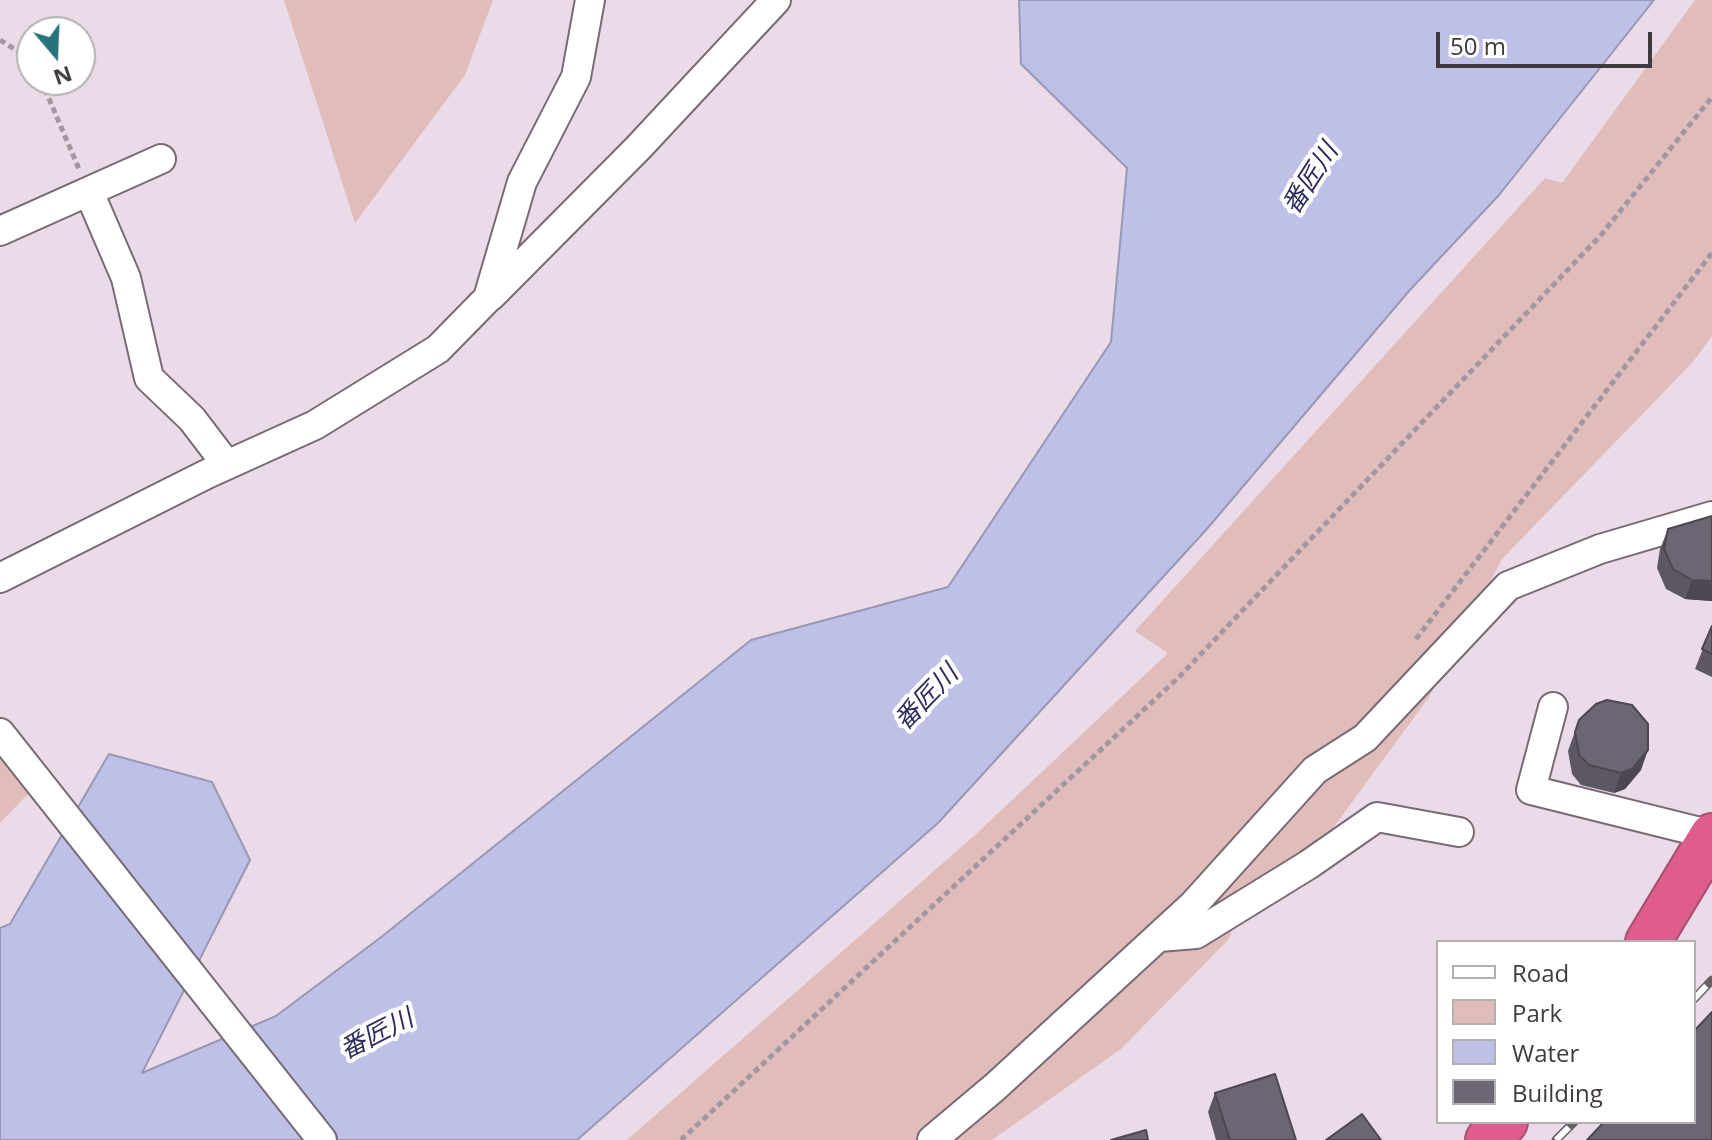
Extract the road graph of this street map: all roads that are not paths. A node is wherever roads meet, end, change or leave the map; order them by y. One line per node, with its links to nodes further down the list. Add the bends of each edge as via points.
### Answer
1 (590, 0): 6 (street, via 576,77 522,182)
2 (776, 0): 6 (street)
3 (161, 159): 4 (street)
4 (89, 192): 5 (street); 7 (street, via 126,278 149,378 192,419)
5 (0, 231)
6 (488, 298): 7 (street, via 438,349 315,425)
7 (227, 465): 9 (street)
8 (1712, 516): 14 (street, via 1600,549 1508,586 1365,738 1315,770)
9 (0, 578)
10 (1553, 707): 13 (street, via 1531,790)
11 (0, 733): 17 (street)
12 (1459, 832): 14 (street, via 1377,817 1196,934)
13 (1712, 836): 15 (highway)
14 (1159, 937): 18 (street)
15 (1649, 940)
16 (1503, 1124): 19 (highway)
17 (322, 1140)
18 (932, 1140)
19 (1488, 1140)

